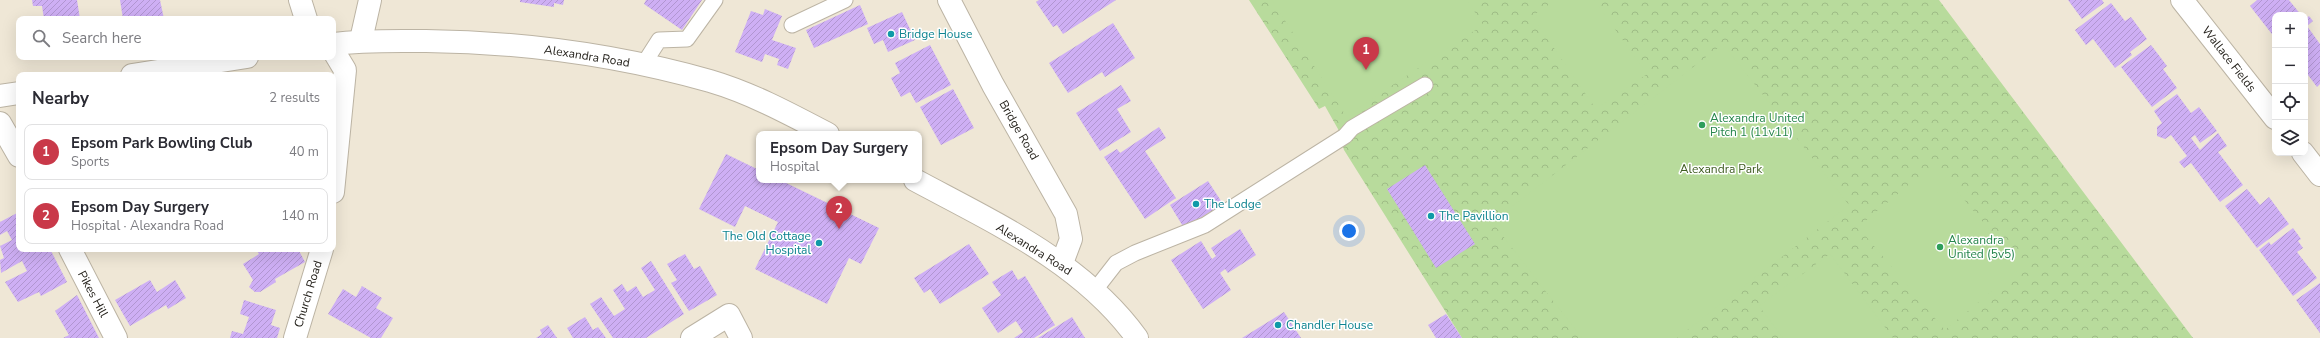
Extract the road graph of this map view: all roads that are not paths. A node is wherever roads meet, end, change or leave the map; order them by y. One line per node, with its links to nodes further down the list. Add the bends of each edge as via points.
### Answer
1 (300, 0): 7 (main road)
2 (370, 0): 9 (main road)
3 (715, 0): 13 (lane, via 687,39 659,40)
4 (845, 0): 8 (lane)
5 (949, 0): 28 (main road, Bridge Road, via 1066,214 1071,239)
6 (2182, 0): 18 (main road, Wallace Fields)
7 (305, 16)
8 (792, 25)
9 (362, 40): 10 (main road, Alexandra Road); 13 (main road, Alexandra Road, via 492,43 592,55)
10 (336, 44)
11 (336, 55): 23 (main road, via 345,70)
12 (228, 60): 14 (main road)
13 (643, 65): 20 (main road, Alexandra Road, via 711,81 748,95)
14 (151, 72)
15 (1425, 85): 29 (lane, via 1352,128 1345,136 1205,225 1134,253 1116,263)
16 (16, 93): 17 (main road)
17 (0, 96)
18 (2272, 114)
19 (0, 123): 21 (main road)
20 (822, 131)
21 (16, 151)
22 (2304, 156): 24 (main road)
23 (336, 162)
24 (2320, 175)
25 (920, 183): 28 (main road, Alexandra Road)
26 (72, 252): 30 (main road, Pikes Hill)
27 (321, 252): 31 (main road, Church Road)
28 (1062, 263): 29 (main road, Alexandra Road)
29 (1095, 290): 34 (main road, Alexandra Road, via 1125,321)
30 (116, 338)
31 (295, 338)
32 (692, 338): 33 (main road, via 729,315)
33 (741, 338)
34 (1137, 338)

